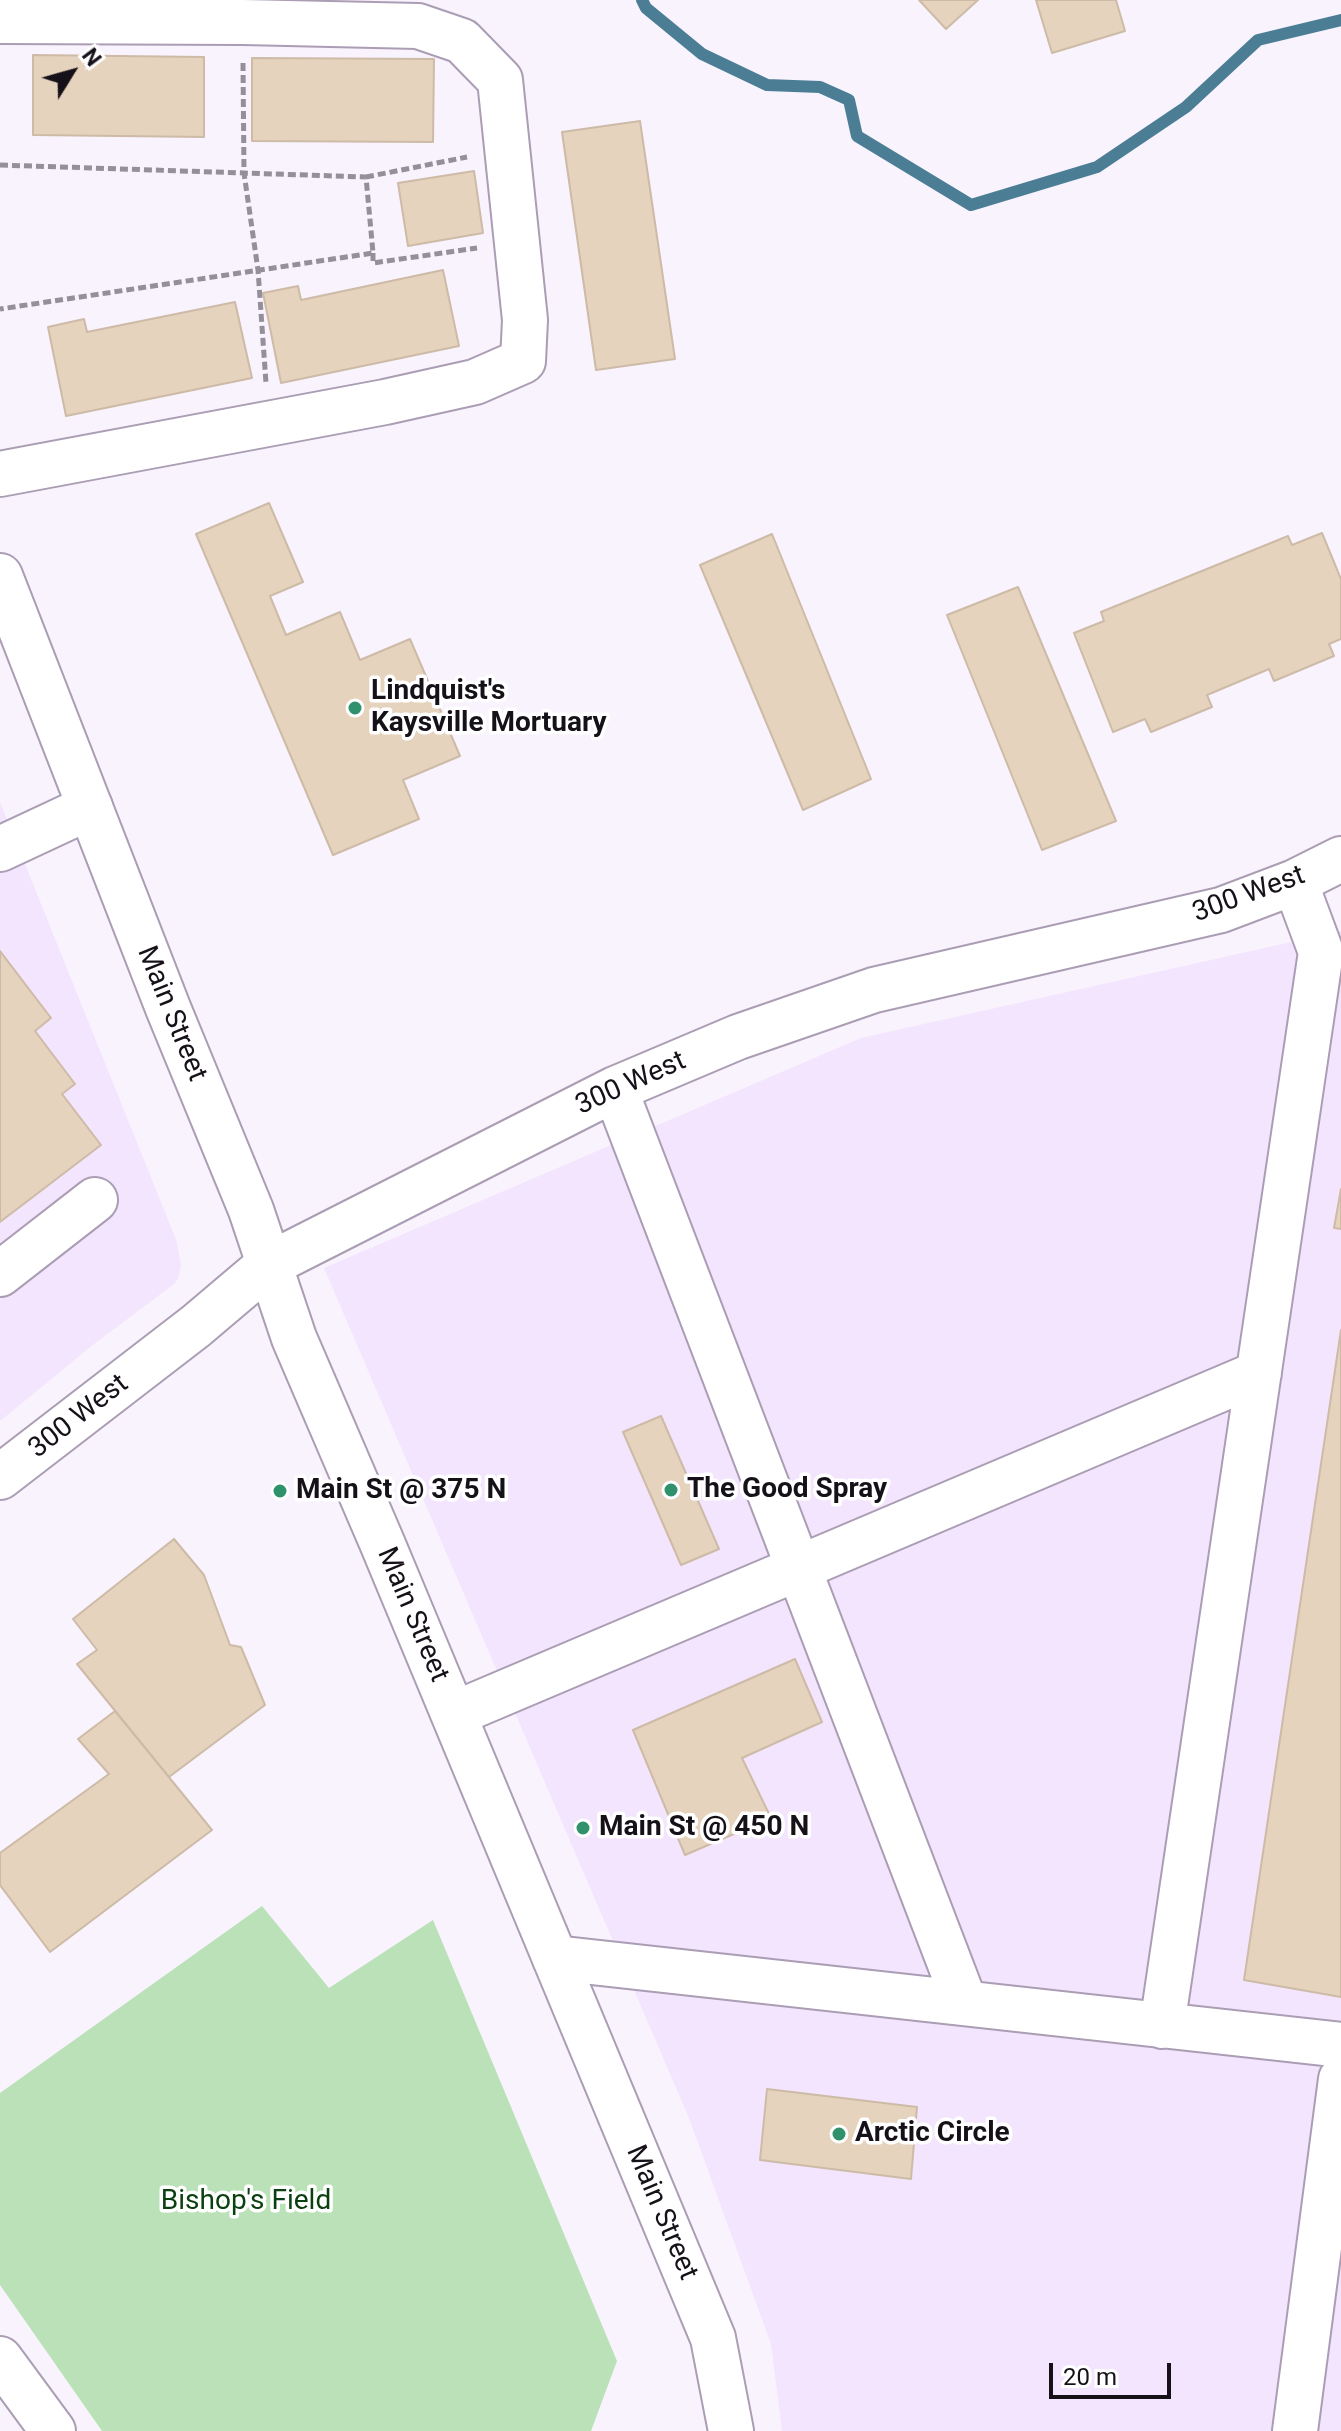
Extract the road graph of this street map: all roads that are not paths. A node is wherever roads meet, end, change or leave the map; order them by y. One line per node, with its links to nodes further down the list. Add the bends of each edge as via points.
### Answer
1 (0, 21): 2 (street, via 418,26 462,41 500,80 525,320 523,361 475,382)
2 (0, 474)
3 (0, 576): 4 (street, Main Street)
4 (90, 807): 5 (street); 10 (street, Main Street, via 251,1210)
5 (0, 849)
6 (1341, 859): 7 (street, 300 West)
7 (1295, 882): 8 (street, 300 West, via 1221,910 874,990 738,1037); 12 (street, via 1321,952)
8 (615, 1089): 10 (street, 300 West); 14 (street)
9 (95, 1200): 11 (street)
10 (268, 1265): 13 (street, 300 West); 15 (street, Main Street)
11 (0, 1274)
12 (1259, 1373): 14 (street); 18 (street)
13 (0, 1477)
14 (798, 1568): 15 (street); 17 (street)
15 (454, 1714): 16 (street, Main Street)
16 (555, 1958): 17 (street); 23 (street, Main Street, via 713,2338)
17 (965, 2003): 18 (street)
18 (1162, 2026): 19 (street)
19 (1341, 2045)
20 (1341, 2079): 24 (street)
21 (0, 2359): 22 (street)
22 (53, 2431)
23 (731, 2431)
24 (1295, 2431)

